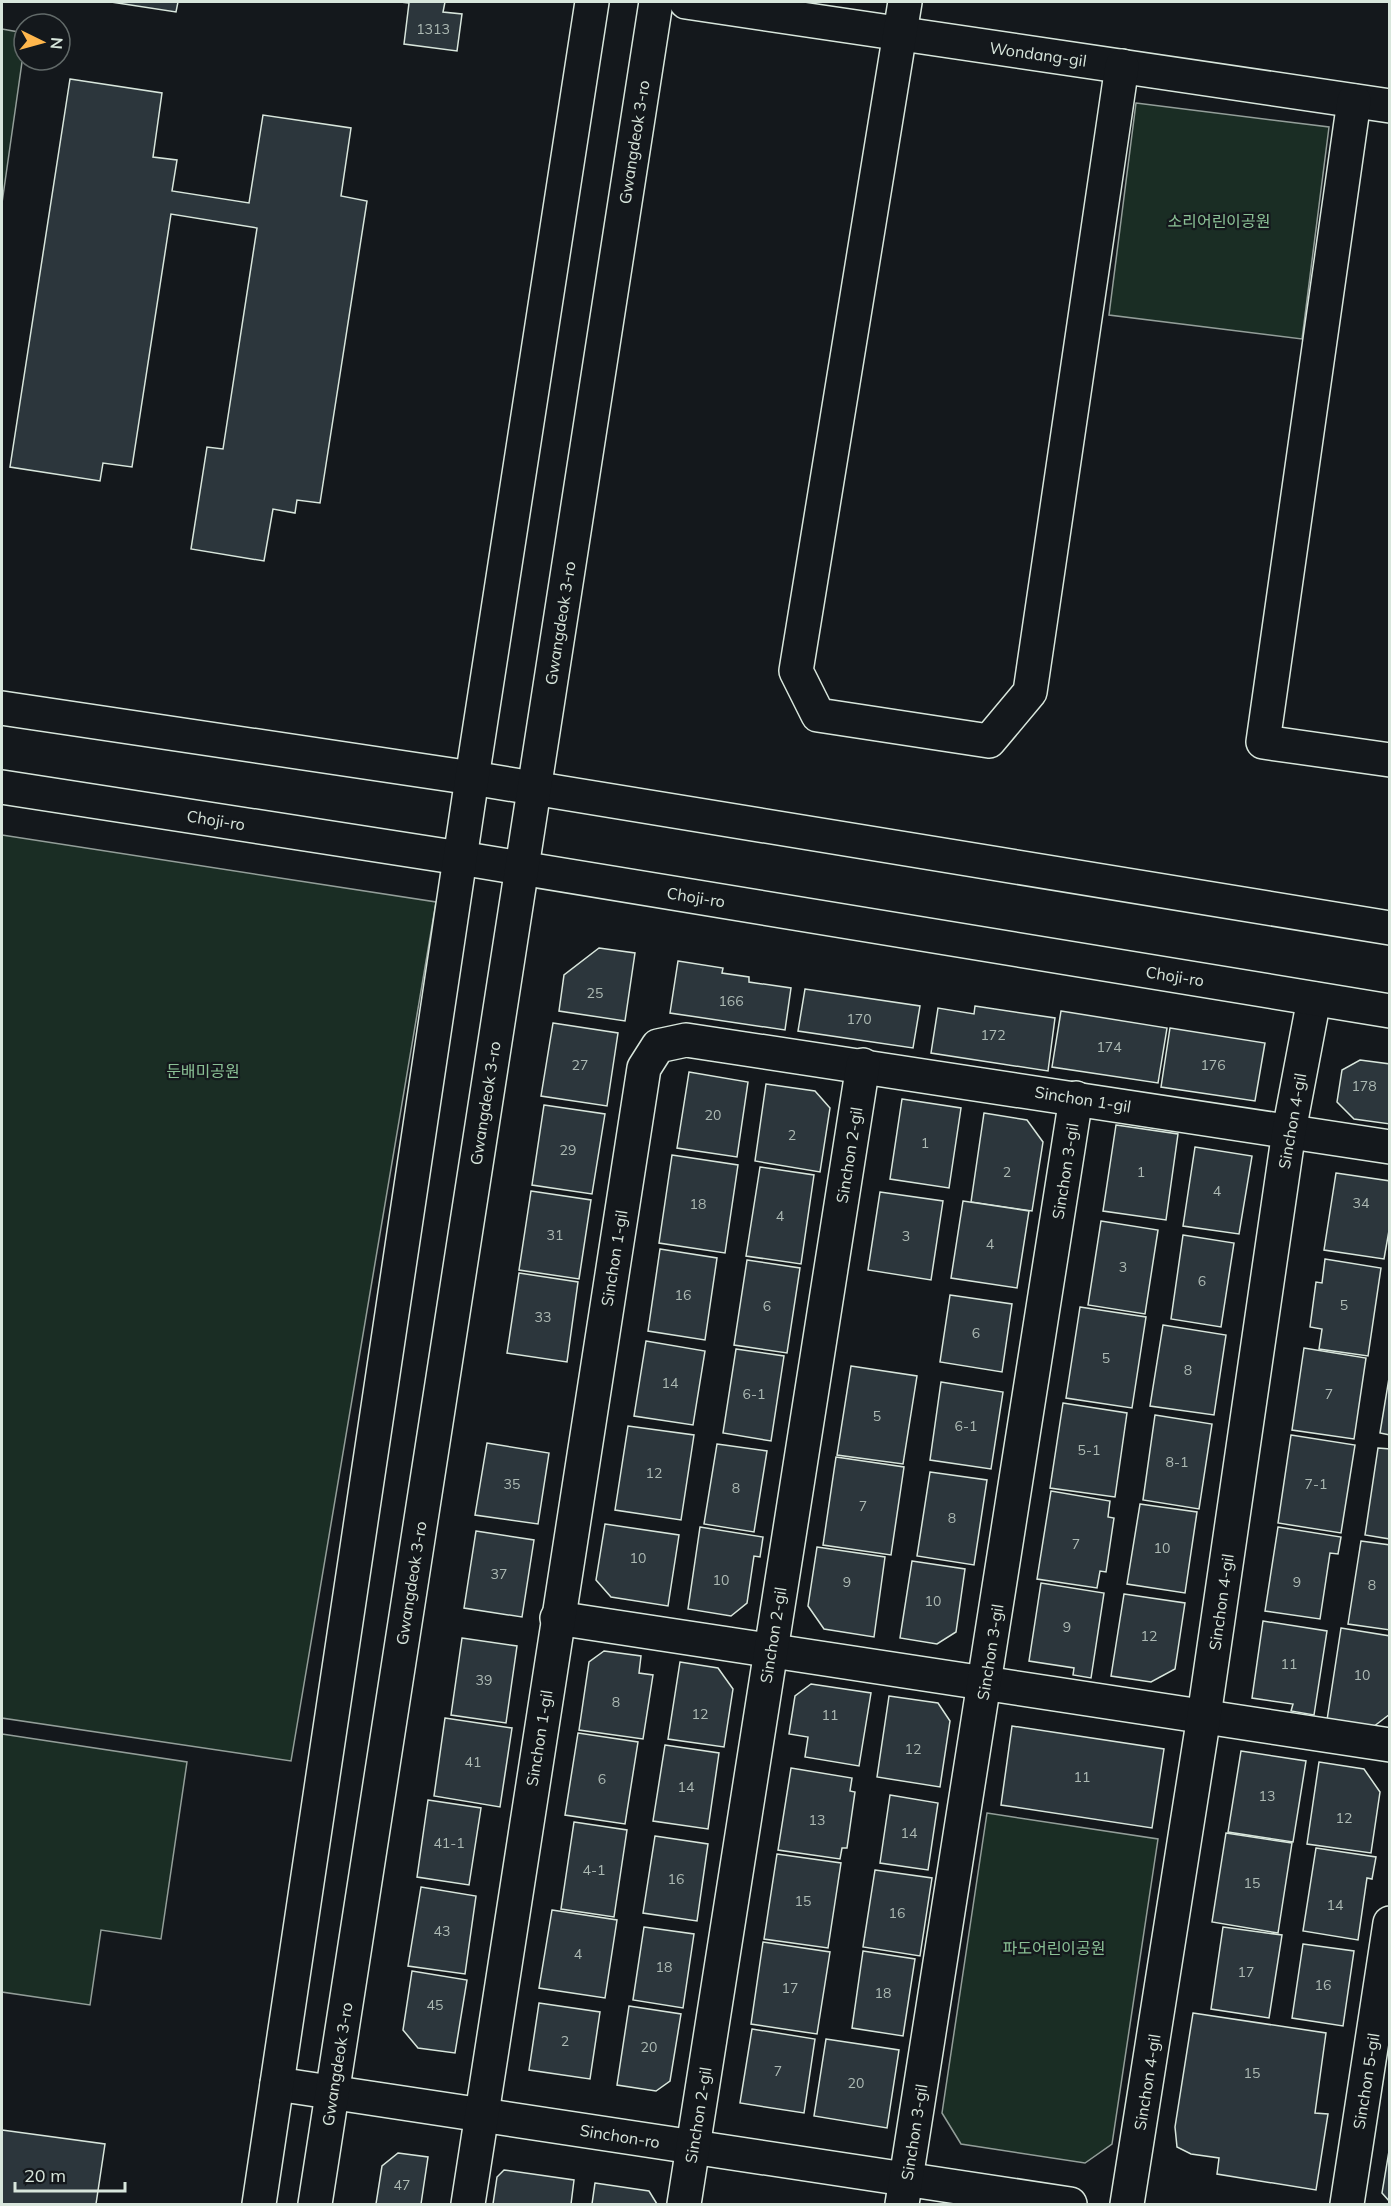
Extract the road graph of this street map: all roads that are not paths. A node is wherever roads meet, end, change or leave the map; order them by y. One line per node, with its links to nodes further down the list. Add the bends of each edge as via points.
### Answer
1 (592, 2): 11 (street)
2 (656, 2): 13 (street, Gwangdeok 3-ro)
3 (686, 2): 5 (street, Wondang-gil)
4 (905, 2): 5 (street)
5 (900, 33): 6 (street, Wondang-gil); 6 (street, via 796,671 818,716 989,741 1030,692)
6 (1122, 66): 7 (street, Wondang-gil)
7 (1354, 101): 8 (street, Wondang-gil); 10 (street, via 1263,742)
8 (1389, 106)
9 (2, 708): 11 (street)
10 (1389, 760)
11 (472, 778): 13 (street); 14 (street)
12 (2, 787): 14 (street, Choji-ro)
13 (534, 789): 15 (street, Gwangdeok 3-ro); 16 (street)
14 (460, 858): 15 (street, Choji-ro); 29 (street)
15 (522, 868): 17 (street, Choji-ro); 30 (street, Gwangdeok 3-ro)
16 (1389, 928)
17 (1314, 999): 18 (street, Choji-ro); 21 (street, Sinchon 4-gil)
18 (1389, 1011)
19 (863, 1065): 20 (street, Sinchon 1-gil); 23 (street, Sinchon 1-gil, via 686,1040 658,1046 644,1068); 24 (street, Sinchon 2-gil)
20 (1076, 1098): 21 (street, Sinchon 1-gil); 25 (street, Sinchon 3-gil)
21 (1289, 1131): 22 (street, Sinchon 1-gil); 26 (street, Sinchon 4-gil)
22 (1389, 1147)
23 (557, 1618): 24 (street); 31 (street, Sinchon 1-gil)
24 (771, 1651): 25 (street); 32 (street, Sinchon 2-gil)
25 (985, 1683): 26 (street); 33 (street, Sinchon 3-gil)
26 (1204, 1716): 27 (street); 39 (street, Sinchon 4-gil)
27 (1389, 1745)
28 (1389, 1923): 40 (street, Sinchon 5-gil)
29 (277, 2084): 30 (street, Sinchon-ro); 34 (street)
30 (333, 2092): 31 (street, Sinchon-ro); 35 (street, Gwangdeok 3-ro)
31 (482, 2115): 32 (street, Sinchon-ro); 36 (street, Sinchon 1-gil)
32 (693, 2147): 33 (street, Sinchon-ro); 37 (street, Sinchon 2-gil)
33 (904, 2192): 38 (street, Sinchon-ro)
34 (259, 2205)
35 (315, 2205)
36 (468, 2205)
37 (684, 2205)
38 (1070, 2205)
39 (1127, 2205)
40 (1347, 2205)

